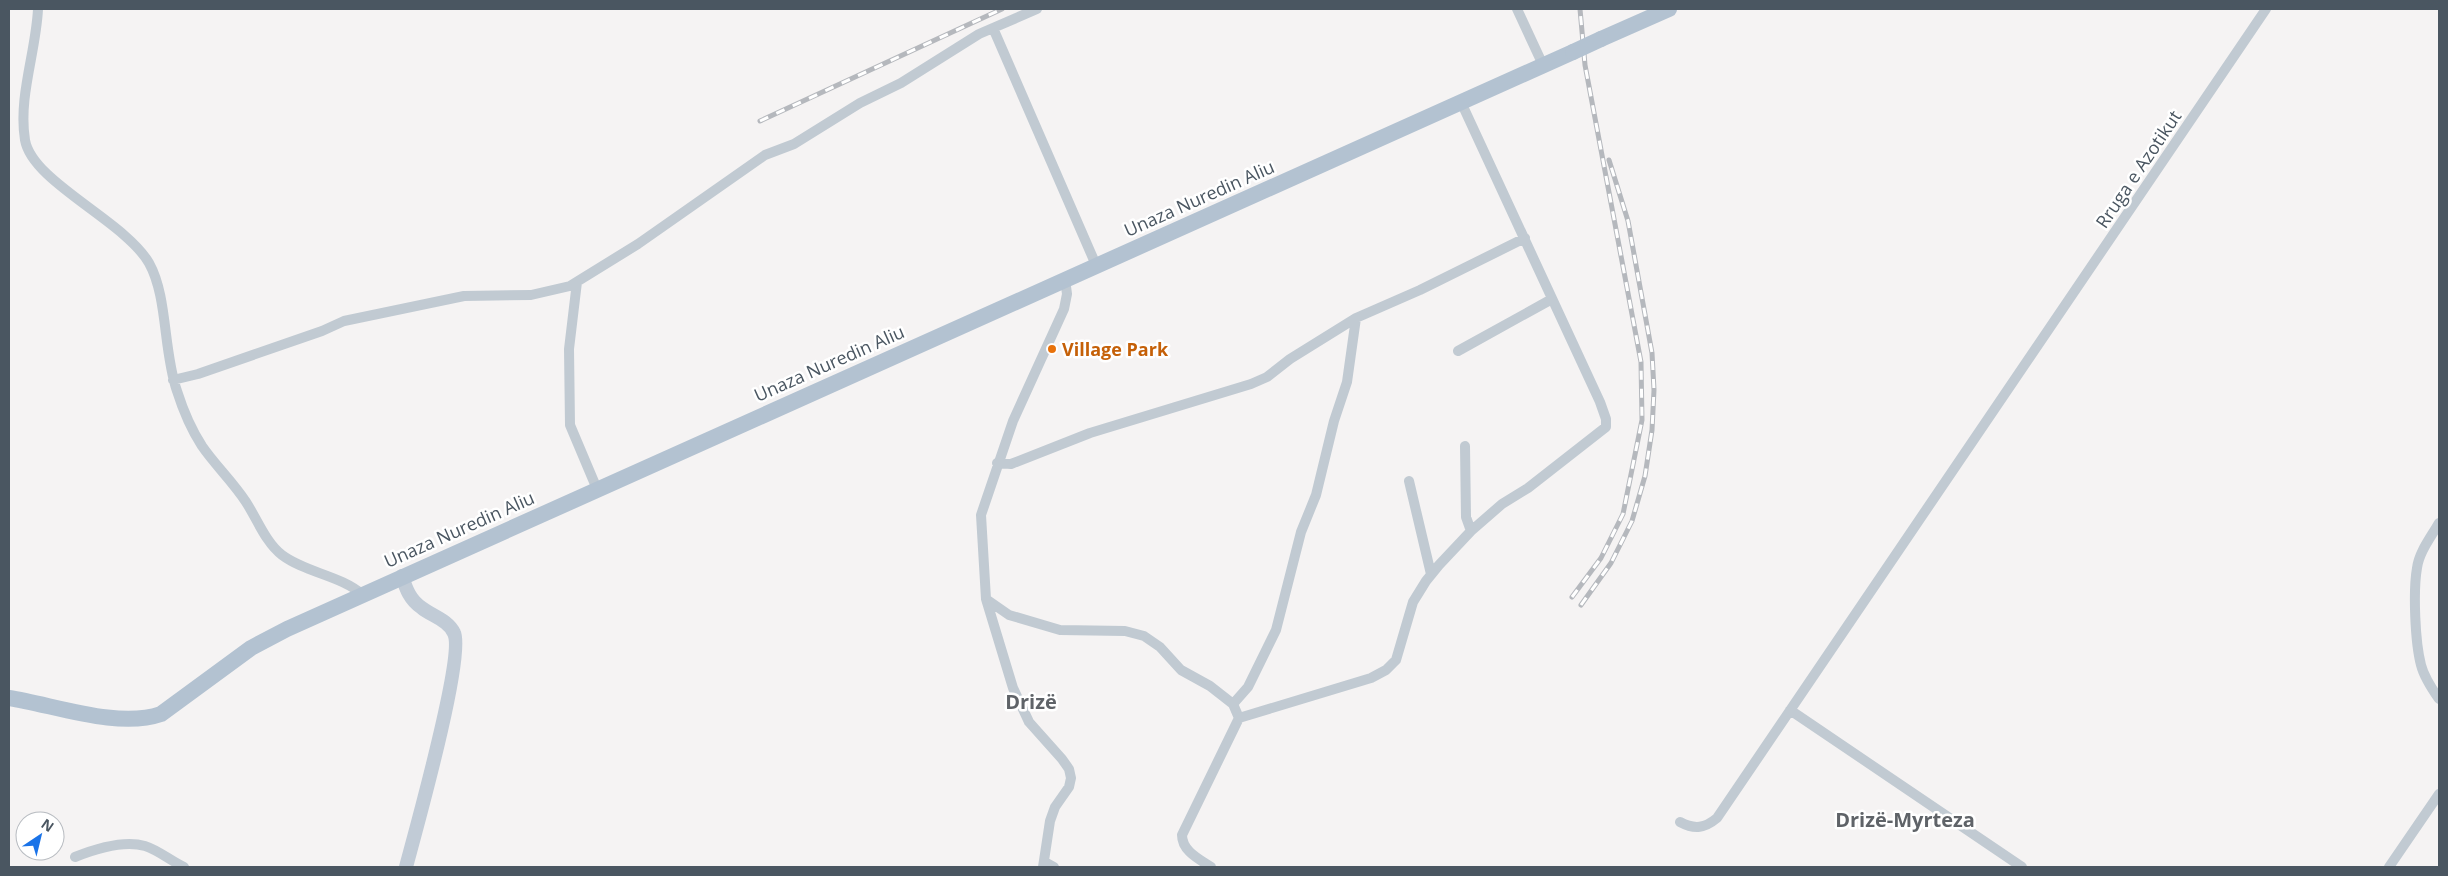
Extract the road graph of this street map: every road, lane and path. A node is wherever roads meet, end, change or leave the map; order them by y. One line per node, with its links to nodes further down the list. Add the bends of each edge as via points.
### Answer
1 (38, 9): 16 (street, via 26,94 25,142 37,162 81,202 130,238 149,263 160,292)
2 (1037, 9): 6 (street)
3 (1517, 9): 7 (street)
4 (1669, 9): 7 (main road, Unaza Nuredin Aliu, bridge)
5 (2266, 9): 30 (street, Rruga e Azotikut)
6 (994, 28): 10 (street); 12 (street, via 794,144 765,155 638,244)
7 (1544, 66): 8 (main road, Unaza Nuredin Aliu)
8 (1461, 102): 9 (street); 10 (main road, Unaza Nuredin Aliu)
9 (1524, 238): 13 (street); 14 (street)
10 (1096, 265): 11 (main road, Unaza Nuredin Aliu)
11 (1065, 278): 18 (street, via 1067,294 1064,309 1027,386); 20 (main road, Unaza Nuredin Aliu)
12 (577, 282): 16 (street, via 564,289 531,295 464,296 344,321); 20 (street, via 569,349 570,425)
13 (1552, 299): 15 (street); 22 (street, via 1600,402 1606,427)
14 (1356, 318): 18 (street, via 1251,384 1090,433 1011,464); 29 (street, via 1347,382 1316,495 1301,532 1276,630 1248,687)
15 (1458, 351)
16 (173, 380): 25 (street, via 185,414 202,446 237,490 275,548 289,559)
17 (1465, 446): 22 (street, via 1466,517)
18 (997, 463): 26 (street, via 981,515)
19 (1409, 481): 23 (street)
20 (597, 489): 24 (main road, Unaza Nuredin Aliu)
21 (2439, 523): 28 (street, via 2421,554 2416,584 2421,665)
22 (1471, 530): 23 (street)
23 (1431, 574): 31 (street, via 1410,610 1396,660 1386,670 1371,678)
24 (402, 576): 25 (main road, Unaza Nuredin Aliu); 37 (main road, via 412,600 450,626 457,642 438,743)
25 (363, 595): 27 (main road, Unaza Nuredin Aliu, via 266,639 171,708 148,719 119,719)
26 (986, 600): 29 (street, via 1009,615 1060,630 1105,629 1144,636 1160,647 1181,670); 35 (street, via 1019,704 1029,722 1069,769 1069,787 1050,821)
27 (9, 698)
28 (2439, 699)
29 (1233, 704): 31 (street)
30 (1790, 710): 33 (street, Rruga e Azotikut, via 1717,818 1696,828); 40 (street)
31 (1239, 718): 39 (street, via 1182,835 1188,850)
32 (2439, 794): 41 (street)
33 (1680, 822)
34 (75, 857): 36 (street, via 90,851 138,844)
35 (1044, 864): 38 (street)
36 (184, 867)
37 (406, 867)
38 (1054, 867)
39 (1211, 867)
40 (2022, 867)
41 (2389, 867)

